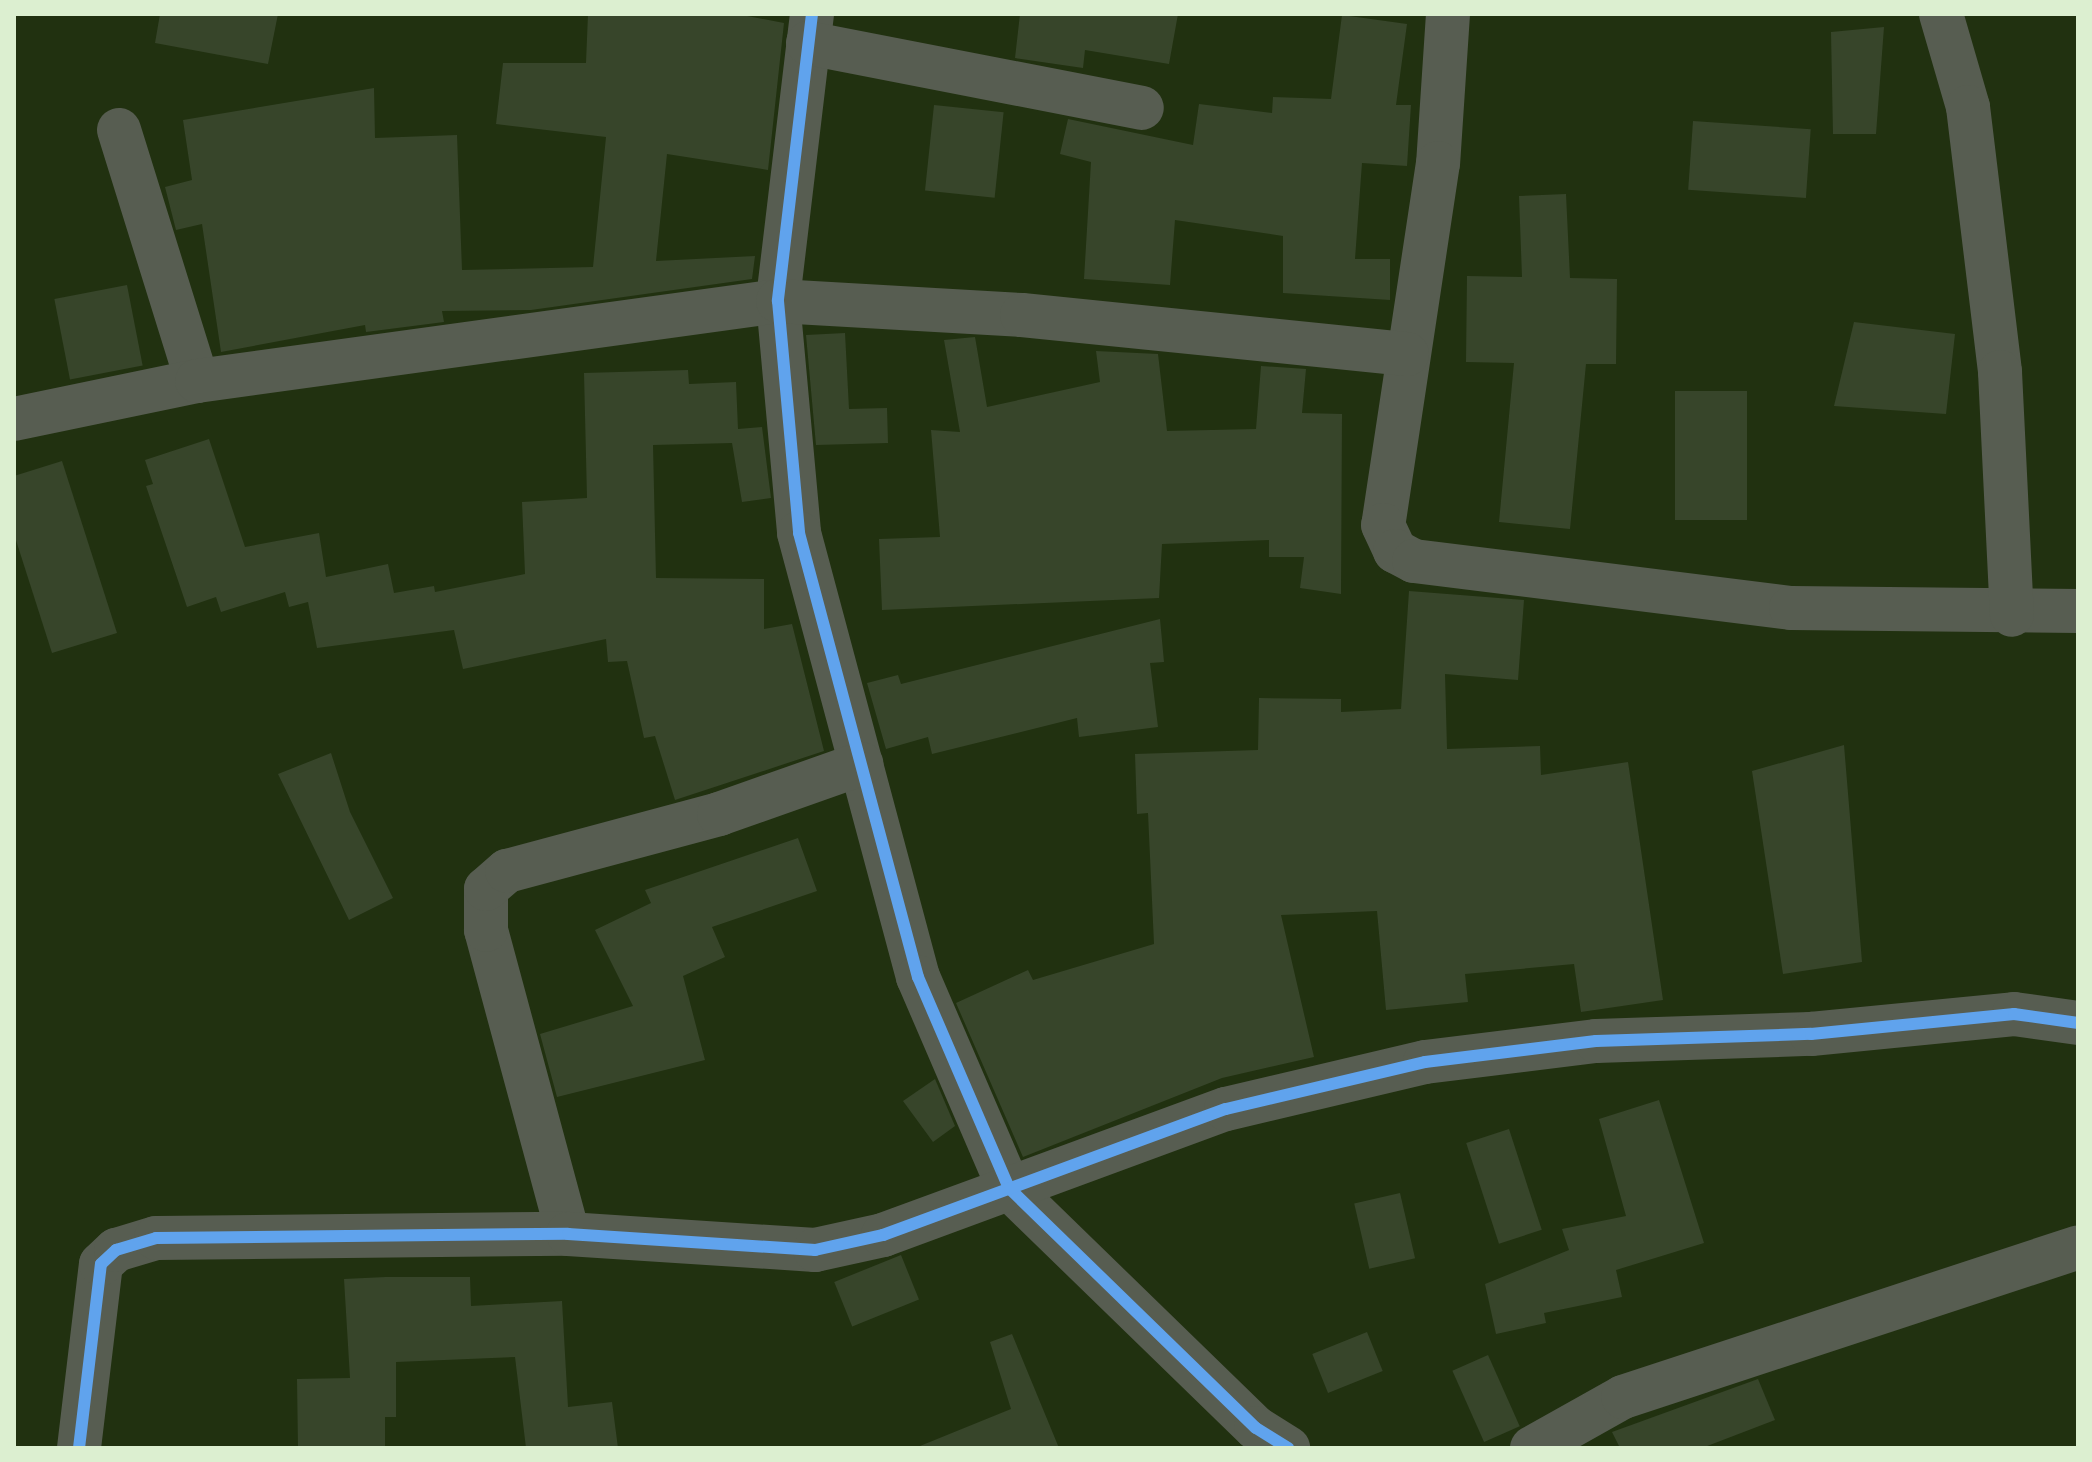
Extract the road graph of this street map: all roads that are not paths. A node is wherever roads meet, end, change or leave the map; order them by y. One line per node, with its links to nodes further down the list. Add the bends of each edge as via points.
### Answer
1 (1448, 14): 7 (street, via 1438,163)
2 (1941, 14): 11 (street, via 1968,107 2000,372)
3 (810, 29): 4 (street); 6 (street)
4 (1142, 108)
5 (119, 130): 8 (street)
6 (778, 301): 7 (street, via 1022,315); 8 (street); 12 (street, via 799,533)
7 (1407, 354): 11 (street, via 1383,525 1395,551 1414,561 1791,608)
8 (197, 381): 9 (street)
9 (14, 419)
10 (2078, 611): 11 (street)
11 (2012, 615)
12 (861, 764): 14 (street, via 918,977); 15 (street, via 719,814 507,871 486,889 486,930)
13 (2078, 1023): 14 (street, via 2014,1014 1811,1034 1596,1041 1425,1062 1226,1109)
14 (1009, 1188): 15 (street, via 883,1235 815,1250); 17 (street)
15 (568, 1234): 18 (street, via 156,1238 116,1250 101,1264 92,1309)
16 (2078, 1247): 19 (street, via 1650,1387)
17 (1259, 1441)
18 (79, 1448)
19 (1532, 1448)

